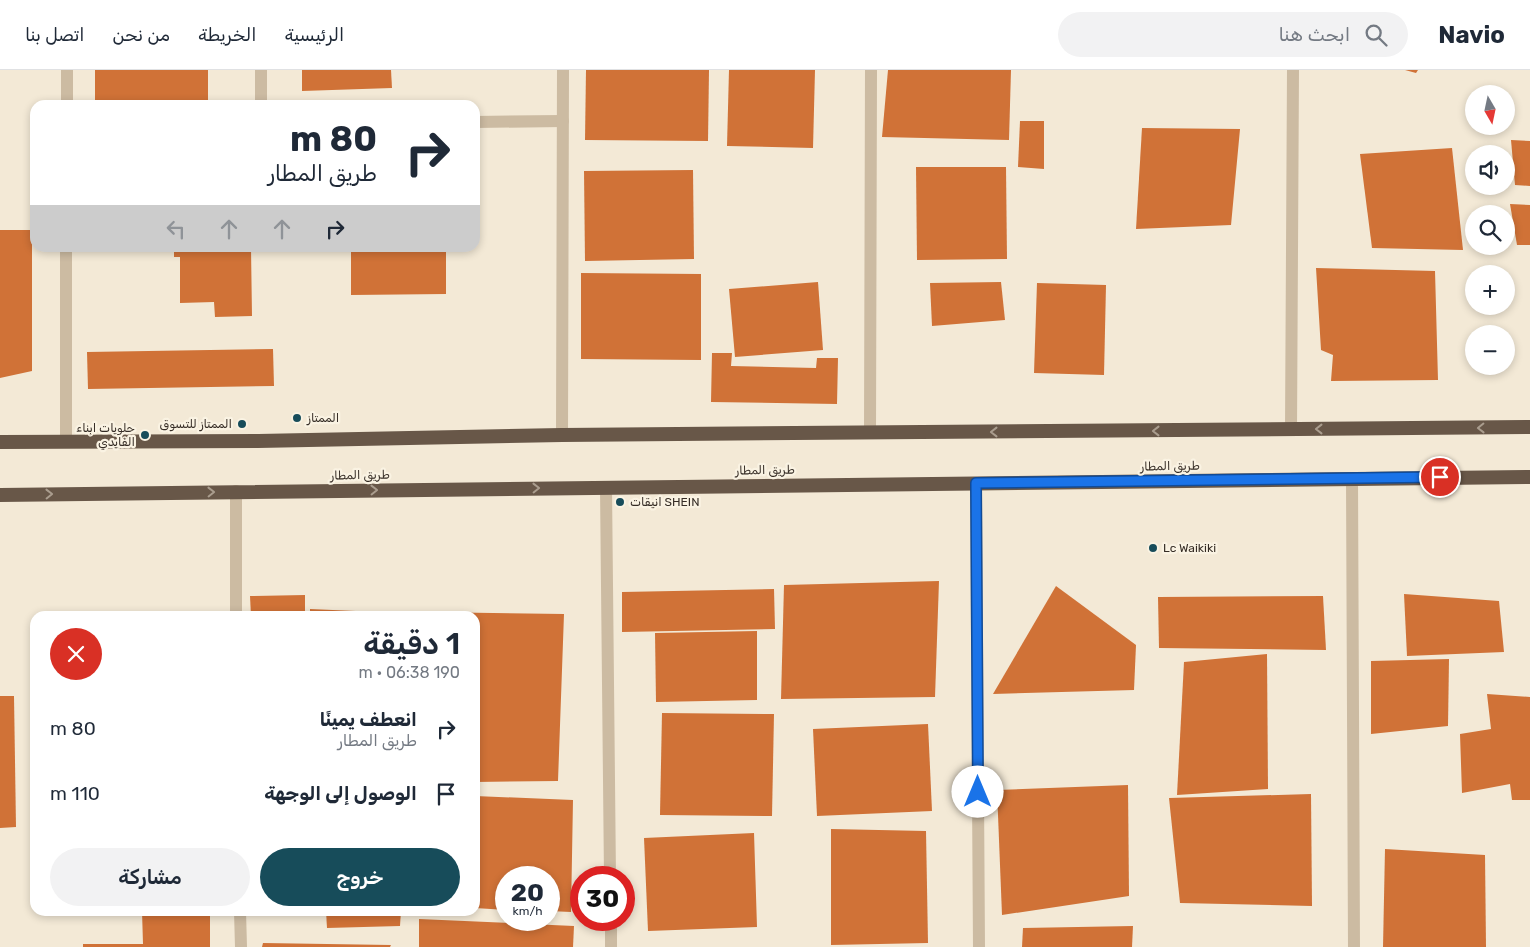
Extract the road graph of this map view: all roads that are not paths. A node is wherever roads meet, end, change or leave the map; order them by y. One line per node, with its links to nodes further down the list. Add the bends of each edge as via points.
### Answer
1 (67, 70): 6 (street)
2 (261, 70): 7 (street)
3 (563, 70): 8 (street)
4 (871, 70): 13 (street)
5 (1293, 70): 12 (street)
6 (67, 100)
7 (261, 100)
8 (563, 120): 9 (street); 14 (street)
9 (480, 122)
10 (66, 252): 15 (street)
11 (1530, 427): 12 (highway, one-way to 12)
12 (1291, 430): 13 (highway, one-way to 13)
13 (870, 433): 14 (highway)
14 (562, 434): 15 (highway)
15 (66, 441): 16 (highway)
16 (0, 442)
17 (1530, 477): 18 (highway, طريق المطار)
18 (1352, 479): 19 (highway, طريق المطار); 30 (street)
19 (976, 483): 20 (highway, طريق المطار); 29 (street)
20 (606, 487): 21 (highway, طريق المطار, one-way to 20); 24 (street)
21 (236, 491): 22 (highway, طريق المطار, one-way to 21); 23 (street)
22 (0, 495)
23 (236, 611)
24 (610, 866)
25 (240, 916): 27 (street)
26 (611, 931): 28 (street)
27 (241, 947)
28 (611, 947)
29 (979, 947)
30 (1354, 947)

